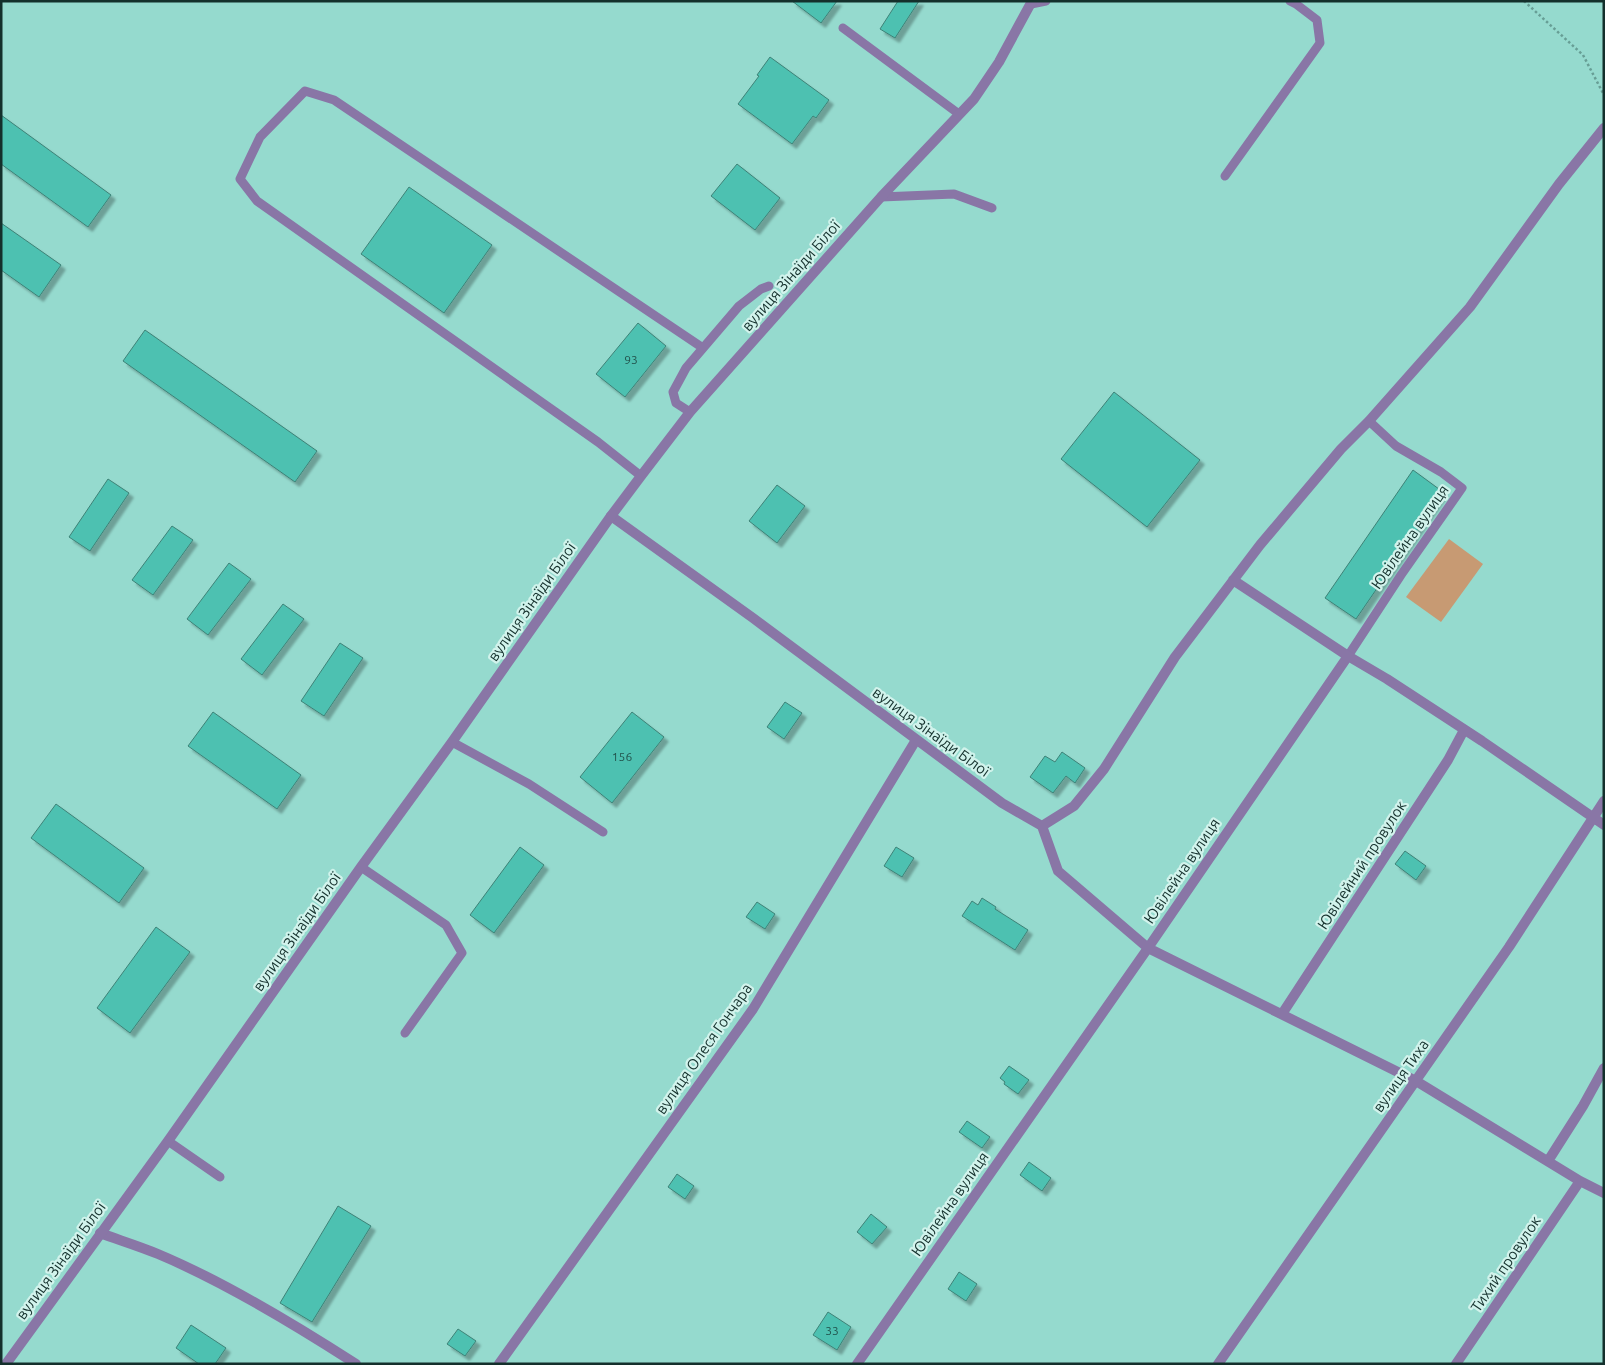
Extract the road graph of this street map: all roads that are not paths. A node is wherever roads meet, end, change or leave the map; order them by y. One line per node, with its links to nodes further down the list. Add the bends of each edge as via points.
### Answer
1 (1046, 1): 3 (lane)
2 (1290, 1): 7 (lane, via 1317,20 1320,43)
3 (1031, 2): 5 (street, вулиця Зінаїди Білої, via 999,62 974,99)
4 (843, 28): 5 (lane)
5 (959, 114): 8 (street, вулиця Зінаїди Білої)
6 (1604, 128): 13 (street, via 1470,307)
7 (1225, 176)
8 (881, 196): 9 (lane, via 954,194); 12 (street, вулиця Зінаїди Білої)
9 (992, 208)
10 (769, 286): 11 (lane, via 739,306)
11 (703, 348): 12 (lane, via 686,368 673,392 676,403); 14 (lane, via 334,100 305,91 260,137 240,179 257,201 590,436)
12 (690, 412): 14 (street, вулиця Зінаїди Білої)
13 (1369, 421): 16 (street, via 1334,457); 17 (lane, Ювілейна вулиця, via 1396,446 1462,488)
14 (641, 476): 15 (street, вулиця Зінаїди Білої)
15 (611, 516): 19 (street, вулиця Зінаїди Білої); 20 (street, вулиця Зінаїди Білої)
16 (1233, 580): 17 (street); 24 (street, via 1175,657 1104,769 1074,806)
17 (1348, 656): 18 (street); 27 (street, Ювілейна вулиця)
18 (1464, 730): 22 (street); 28 (street, Ювілейний провулок, via 1448,760)
19 (916, 740): 24 (street, вулиця Зінаїди Білої, via 1002,803); 40 (street, вулиця Олеся Гончара, via 753,1009)
20 (452, 742): 25 (lane, via 529,784); 26 (street, вулиця Зінаїди Білої)
21 (1604, 801): 22 (street, вулиця Тиха)
22 (1593, 817): 23 (street); 31 (street, вулиця Тиха, via 1509,947)
23 (1604, 825)
24 (1042, 826): 27 (street, via 1058,871)
25 (603, 832)
26 (361, 867): 29 (lane, via 446,925 462,953); 32 (street, вулиця Зінаїди Білої)
27 (1148, 948): 28 (street); 41 (street, Ювілейна вулиця)
28 (1282, 1014): 31 (street)
29 (404, 1033)
30 (1604, 1068): 33 (street)
31 (1416, 1081): 33 (street); 42 (street, вулиця Тиха)
32 (168, 1141): 34 (lane); 37 (street, вулиця Зінаїди Білої)
33 (1548, 1161): 35 (street)
34 (220, 1177)
35 (1580, 1181): 36 (street); 43 (street, Тихий провулок)
36 (1604, 1193)
37 (100, 1233): 38 (street, вулиця Зінаїди Білої); 39 (street, via 158,1254 221,1285)
38 (6, 1364)
39 (356, 1364)
40 (500, 1364)
41 (857, 1364)
42 (1218, 1364)
43 (1456, 1364)

